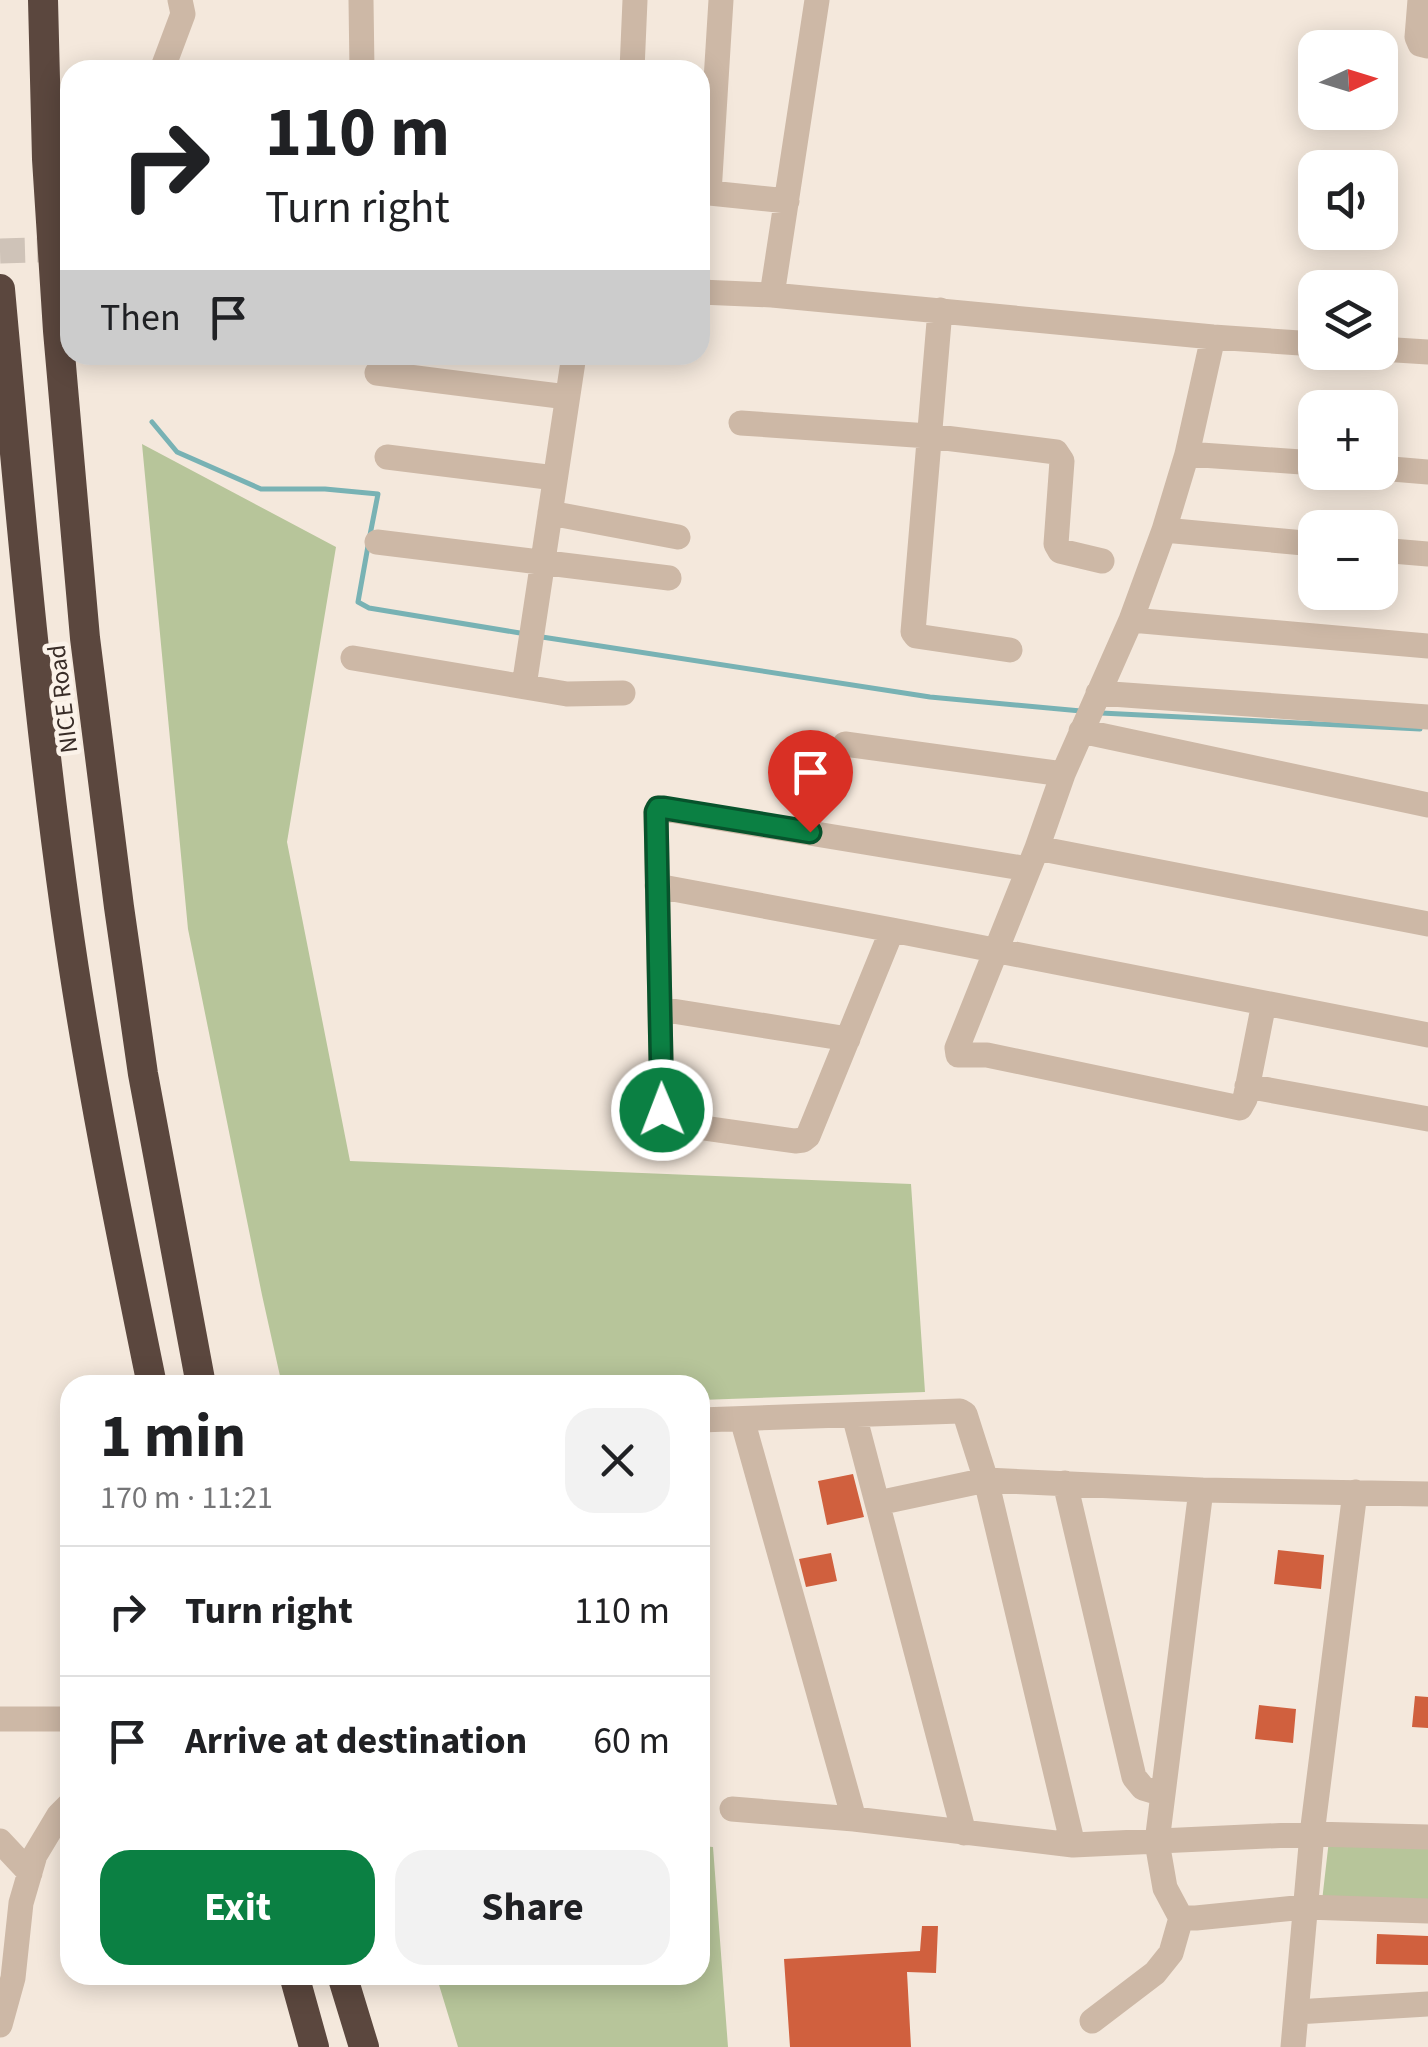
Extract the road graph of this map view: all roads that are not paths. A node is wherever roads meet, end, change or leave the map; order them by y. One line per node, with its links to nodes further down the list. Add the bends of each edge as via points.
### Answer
1 (43, 0): 23 (highway, NICE Road)
2 (180, 0): 9 (street, via 182,14)
3 (361, 0): 10 (street)
4 (635, 0): 11 (street)
5 (721, 0): 12 (street)
6 (816, 0): 14 (street)
7 (1420, 0): 8 (street, via 1417,36)
8 (1428, 46)
9 (166, 60)
10 (362, 60)
11 (632, 60)
12 (710, 124)
13 (710, 193): 14 (street)
14 (787, 201): 17 (street)
15 (0, 289): 69 (highway, NICE Road, via 66,914)
16 (710, 292): 17 (street)
17 (772, 295): 18 (street)
18 (940, 310): 19 (street); 29 (street)
19 (1213, 337): 20 (street); 30 (street)
20 (1298, 343)
21 (1398, 350): 22 (street)
22 (1428, 352)
23 (60, 353)
24 (61, 365): 70 (highway, NICE Road, via 118,908)
25 (572, 365): 27 (street)
26 (377, 373): 27 (street)
27 (567, 397): 35 (street)
28 (741, 423): 29 (street)
29 (929, 436): 44 (street, via 1056,452 1062,461 1056,544 1060,551); 48 (street, via 914,632)
30 (1187, 454): 32 (street); 37 (street)
31 (387, 457): 35 (street)
32 (1298, 463)
33 (1398, 470): 34 (street)
34 (1428, 472)
35 (555, 478): 36 (street)
36 (550, 513): 38 (street); 43 (street)
37 (1164, 530): 40 (street); 46 (street)
38 (678, 537)
39 (377, 542): 43 (street)
40 (1298, 542)
41 (1398, 552): 42 (street)
42 (1428, 554)
43 (542, 561): 45 (street); 50 (street)
44 (1102, 561)
45 (669, 578)
46 (1131, 620): 47 (street); 52 (street)
47 (1428, 646)
48 (1010, 650)
49 (352, 658): 50 (street)
50 (524, 686): 51 (street)
51 (623, 693)
52 (1098, 693): 53 (street); 54 (street)
53 (1428, 717)
54 (1081, 731): 56 (street); 57 (street)
55 (845, 744): 56 (street)
56 (1062, 774): 58 (street)
57 (1428, 805)
58 (1032, 858): 59 (street, via 658,808); 60 (street); 62 (street)
59 (656, 886): 61 (street); 64 (street)
60 (1428, 924)
61 (892, 930): 62 (street); 66 (street)
62 (995, 951): 63 (street); 67 (street, via 958,1055 987,1055 1240,1108)
63 (1264, 1004): 65 (street); 67 (street)
64 (660, 1009): 66 (street); 66 (street, via 662,1110 669,1123 802,1140)
65 (1428, 1036)
66 (848, 1038)
67 (1248, 1086): 68 (street)
68 (1428, 1120)
69 (150, 1375)
70 (199, 1375)
71 (854, 1415): 72 (street); 74 (street, via 960,1411); 79 (street)
72 (742, 1419): 73 (street); 85 (street)
73 (710, 1420)
74 (986, 1480): 75 (street); 79 (street); 91 (street)
75 (1065, 1483): 76 (street); 82 (street, via 1134,1777)
76 (1201, 1490): 77 (street); 82 (street)
77 (1355, 1492): 78 (street); 87 (street)
78 (1428, 1494)
79 (878, 1503): 86 (street)
80 (0, 1719): 81 (street)
81 (60, 1719)
82 (1163, 1794): 90 (street)
83 (732, 1809): 85 (street)
84 (60, 1814): 92 (street)
85 (854, 1819): 86 (street)
86 (964, 1833): 91 (street)
87 (1312, 1834): 88 (street); 90 (street); 93 (street)
88 (1428, 1837)
89 (0, 1841): 92 (street)
90 (1157, 1842): 91 (street); 95 (street, via 1165,1888)
91 (1073, 1845)
92 (30, 1873): 101 (street)
93 (1306, 1907): 94 (street); 95 (street); 99 (street)
94 (1428, 1911)
95 (1182, 1918): 100 (street, via 1155,1973)
96 (297, 1985): 102 (highway)
97 (345, 1985): 103 (highway)
98 (1428, 2004): 99 (street)
99 (1296, 2012): 104 (street)
100 (1092, 2021)
101 (0, 2025)
102 (314, 2047)
103 (364, 2047)
104 (1292, 2047)

